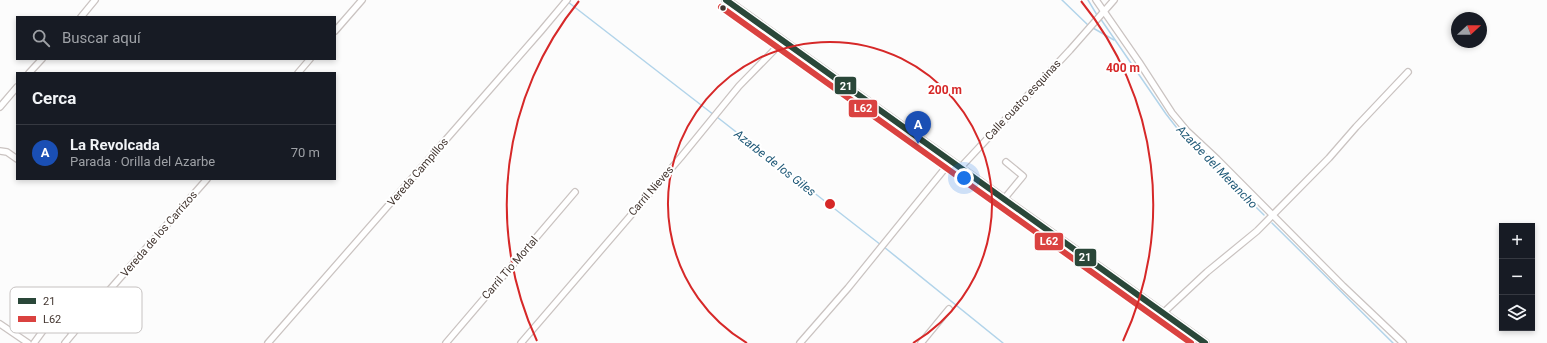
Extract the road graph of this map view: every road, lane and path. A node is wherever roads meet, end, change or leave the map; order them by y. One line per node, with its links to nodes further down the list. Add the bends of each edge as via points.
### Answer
1 (95, 0): 8 (street)
2 (362, 0): 9 (street)
3 (567, 0): 38 (street, Vereda Campillos)
4 (726, 0): 10 (street)
5 (1096, 0): 7 (street)
6 (1114, 0): 7 (street)
7 (1102, 15): 22 (street, Calle cuatro esquinas); 26 (street, via 1139,62 1172,113 1187,131)
8 (82, 16)
9 (336, 30)
10 (783, 41): 20 (street); 40 (street, Carril Nieves, via 739,86)
11 (41, 60): 13 (street)
12 (309, 60): 14 (street)
13 (31, 72)
14 (299, 72)
15 (1408, 72): 26 (street)
16 (16, 88): 17 (street)
17 (0, 107)
18 (0, 151): 19 (street)
19 (16, 158)
20 (951, 161): 22 (street); 41 (street)
21 (1006, 162): 25 (street, via 1023,176)
22 (960, 168): 25 (street)
23 (206, 180): 27 (street, Vereda de los Carrizos)
24 (575, 192): 39 (street, Carril Tio Mortal)
25 (1004, 199): 29 (street)
26 (1273, 215): 29 (street); 44 (street)
27 (112, 287)
28 (949, 309): 42 (street)
29 (1163, 312): 43 (street)
30 (0, 324): 31 (street)
31 (10, 331)
32 (13, 333): 35 (street)
33 (41, 333): 36 (street)
34 (73, 333): 37 (street, Vereda de los Carrizos)
35 (28, 343)
36 (34, 343)
37 (65, 343)
38 (268, 343)
39 (446, 343)
40 (521, 343)
41 (800, 343)
42 (921, 343)
43 (1205, 343)
44 (1403, 343)

